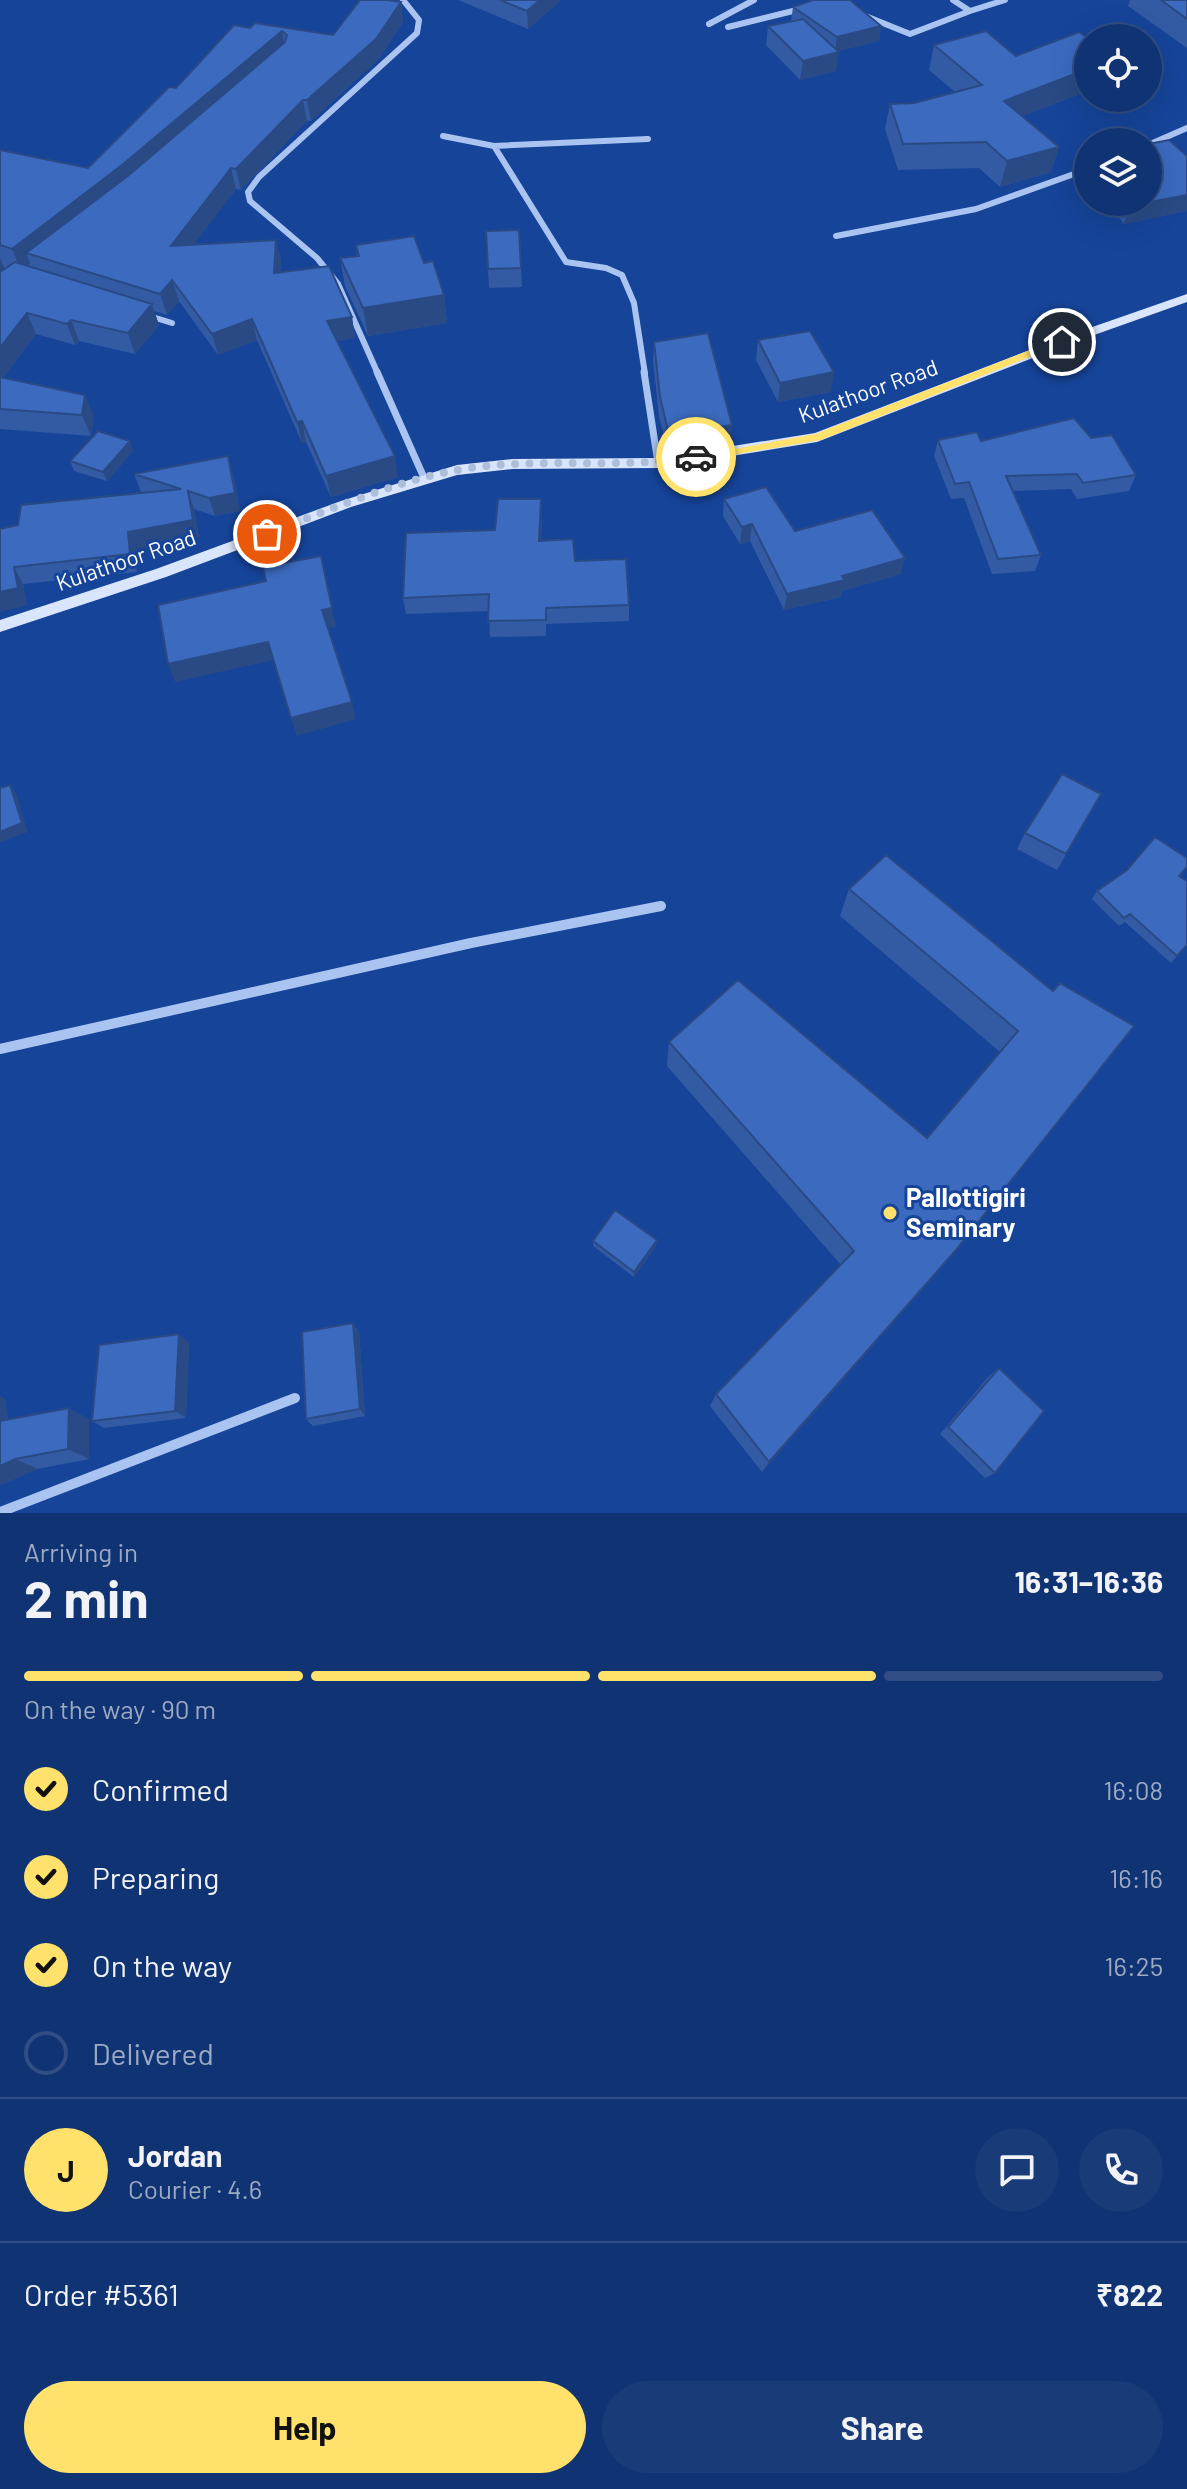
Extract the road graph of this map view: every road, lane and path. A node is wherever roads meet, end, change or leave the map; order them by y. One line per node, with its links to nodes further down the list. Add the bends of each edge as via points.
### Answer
1 (403, 0): 21 (street, via 419,20 417,33 248,192 250,201 317,258 338,284)
2 (754, 0): 8 (street)
3 (953, 0): 6 (street)
4 (1005, 0): 6 (street)
5 (816, 5): 9 (street)
6 (970, 11): 7 (street, via 910,34)
7 (857, 12)
8 (709, 24)
9 (728, 27)
10 (1187, 128): 13 (street)
11 (443, 136): 14 (street)
12 (648, 139): 14 (street)
13 (1162, 139)
14 (494, 146): 20 (street, via 566,262 622,275 634,303)
15 (1074, 174): 16 (street, via 976,209)
16 (836, 236)
17 (1187, 298): 20 (main road, Kulathoor Road, via 817,437)
18 (142, 313): 19 (street)
19 (172, 323)
20 (658, 463): 21 (main road, Kulathoor Road, via 513,464 457,470)
21 (425, 480): 22 (main road, Kulathoor Road)
22 (0, 626)
23 (661, 906): 24 (street, via 471,943)
24 (0, 1049)
25 (295, 1398): 26 (street)
26 (0, 1512)

